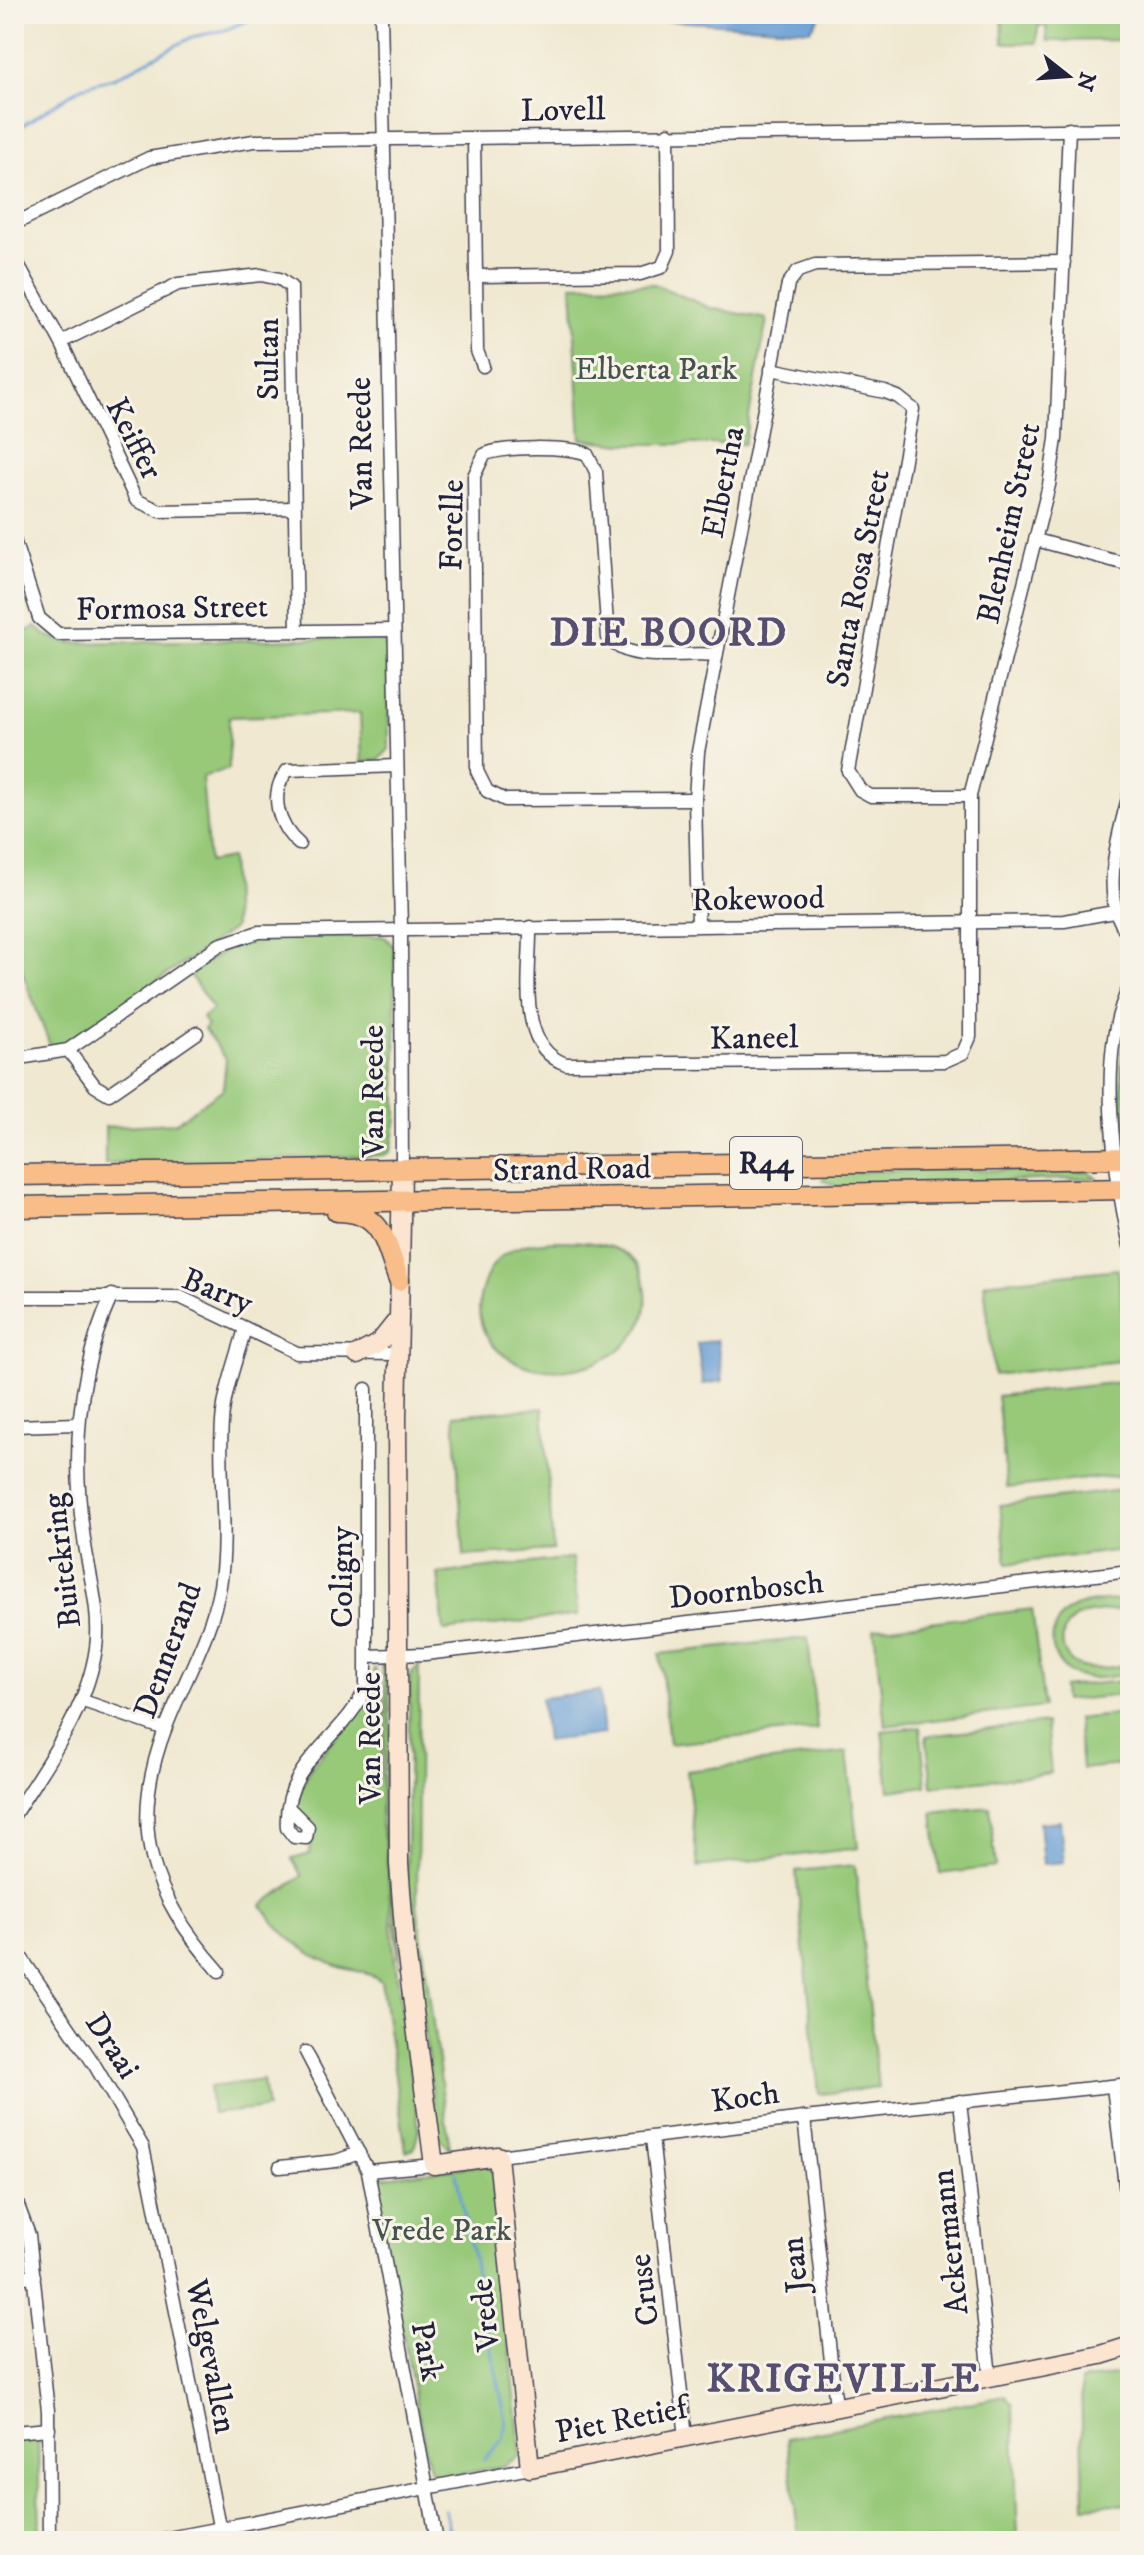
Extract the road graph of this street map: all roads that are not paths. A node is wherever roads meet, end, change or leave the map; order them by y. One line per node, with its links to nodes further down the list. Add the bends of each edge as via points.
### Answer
1 (381, 14): 5 (street, Van Reede)
2 (1069, 129): 3 (street, Lovell); 4 (street, Lovell); 9 (street, Blenheim Street)
3 (1130, 129)
4 (668, 133): 6 (street, Lovell); 10 (street, via 669,251 656,271)
5 (384, 138): 6 (street, Lovell); 7 (street, Lovell, via 254,141 149,158); 18 (street, Van Reede)
6 (474, 138): 10 (street)
7 (14, 224)
8 (14, 257): 11 (street, Keiffer)
9 (1064, 262): 13 (street, Elbertha, via 804,268 788,284); 16 (street, Blenheim Street, via 1056,439)
10 (476, 276): 12 (street, via 477,351)
11 (61, 342): 14 (street, Keiffer, via 127,488 143,506 160,511); 14 (street, Sultan, via 178,284 261,275 286,282 293,301)
12 (483, 366)
13 (771, 369): 20 (street, Elbertha); 23 (street, Santa Rosa Street, via 885,392 913,409 848,771 860,790 871,796)
14 (294, 508): 19 (street, Sultan)
15 (14, 540): 19 (street, Formosa Street, via 39,618 58,634)
16 (1036, 540): 17 (street); 23 (street, Blenheim Street)
17 (1130, 565)
18 (394, 630): 19 (street, Formosa Street); 21 (street, Van Reede)
19 (297, 632)
20 (716, 655): 24 (street, Elbertha); 24 (street, Forelle, via 633,653 608,638 596,472 587,454 496,450 484,455 474,476 477,771 487,791 505,800)
21 (397, 766): 25 (street, via 288,770 281,780 278,808 285,830); 30 (street, Van Reede)
22 (1130, 791): 26 (street, via 1116,866)
23 (970, 796): 27 (street, Blenheim Street)
24 (695, 799): 28 (street, Elbertha)
25 (299, 844)
26 (1114, 912): 27 (street, Rokewood, via 1079,920); 31 (street)
27 (968, 923): 28 (street, Rokewood); 29 (street, Kaneel, via 970,1037 954,1059 573,1066 545,1054 534,1032)
28 (698, 925): 29 (street, Rokewood)
29 (530, 927): 30 (street, Rokewood)
30 (401, 929): 34 (street, Rokewood, via 279,930 240,936 208,952); 37 (street, Van Reede)
31 (1130, 936)
32 (1130, 986): 36 (street, via 1113,1047)
33 (197, 1033): 34 (street, via 109,1094 95,1086)
34 (68, 1050): 35 (street)
35 (14, 1059)
36 (1123, 1158): 37 (main road, Strand Road / R44); 39 (street)
37 (402, 1170): 38 (main road, Strand Road / R44); 41 (street, Van Reede)
38 (14, 1175)
39 (1124, 1189): 41 (main road, Strand Road / R44); 43 (street)
40 (288, 1200): 41 (main road, Strand Road / R44); 42 (main road, Strand Road / R44); 44 (main road, via 312,1210 346,1211 371,1219)
41 (402, 1200): 44 (street, Van Reede)
42 (14, 1207)
43 (1130, 1246)
44 (399, 1280): 47 (street, Van Reede)
45 (112, 1295): 46 (street, Barry); 48 (street, Barry, via 180,1297); 52 (street, Buitekring)
46 (14, 1297)
47 (399, 1318): 49 (street, Van Reede); 50 (street, via 379,1343)
48 (245, 1328): 50 (street, Barry, via 297,1353); 58 (street, Dennerand, via 223,1413 223,1552 217,1597)
49 (398, 1354): 50 (street, Barry); 56 (street, Van Reede)
50 (357, 1355)
51 (366, 1389): 55 (street, Coligny)
52 (77, 1424): 53 (street); 57 (street, Buitekring, via 76,1468 97,1637)
53 (14, 1426)
54 (1130, 1571): 56 (street, Doornbosch)
55 (367, 1656): 56 (street, Doornbosch); 59 (street, Coligny, via 363,1696 307,1761)
56 (399, 1656): 71 (street, Van Reede, via 400,1877)
57 (83, 1701): 58 (street); 60 (street, Buitekring)
58 (165, 1729): 62 (street, Dennerand, via 146,1817 150,1856 166,1897)
59 (288, 1807): 59 (street, Coligny, via 305,1821 309,1832 303,1840 290,1834)
60 (14, 1815)
61 (14, 1947): 74 (street, Draai, via 133,2124)
62 (219, 1971)
63 (306, 2052): 69 (street, Park)
64 (1130, 2084): 65 (street, Koch)
65 (1113, 2087): 66 (street, Koch); 76 (street)
66 (960, 2101): 67 (street, Koch); 82 (street, Ackermann)
67 (804, 2118): 68 (street, Koch); 83 (street, Jean)
68 (652, 2138): 70 (street, Koch); 86 (street, Cruse)
69 (359, 2153): 72 (street); 73 (street, Park)
70 (498, 2156): 71 (street, Koch); 87 (street, Vrede)
71 (434, 2165): 73 (street, Koch)
72 (280, 2167)
73 (368, 2171): 88 (street, Park)
74 (151, 2180): 89 (street, Welgevallen)
75 (14, 2195): 77 (street, via 29,2235)
76 (1130, 2226)
77 (34, 2276): 78 (street); 84 (street)
78 (14, 2278)
79 (1130, 2346): 80 (street, Piet Retief)
80 (1101, 2355): 81 (street, Piet Retief); 82 (street, Piet Retief)
81 (1130, 2355)
82 (990, 2376): 83 (street, Piet Retief)
83 (836, 2406): 86 (street, Piet Retief)
84 (49, 2429): 85 (street); 90 (street)
85 (14, 2432)
86 (686, 2437): 87 (street, Piet Retief)
87 (530, 2468): 88 (street, Piet Retief)
88 (428, 2486): 89 (street, Piet Retief); 92 (street, Park)
89 (220, 2535): 91 (street, Piet Retief)
90 (49, 2541)
91 (153, 2541)
92 (437, 2541)

